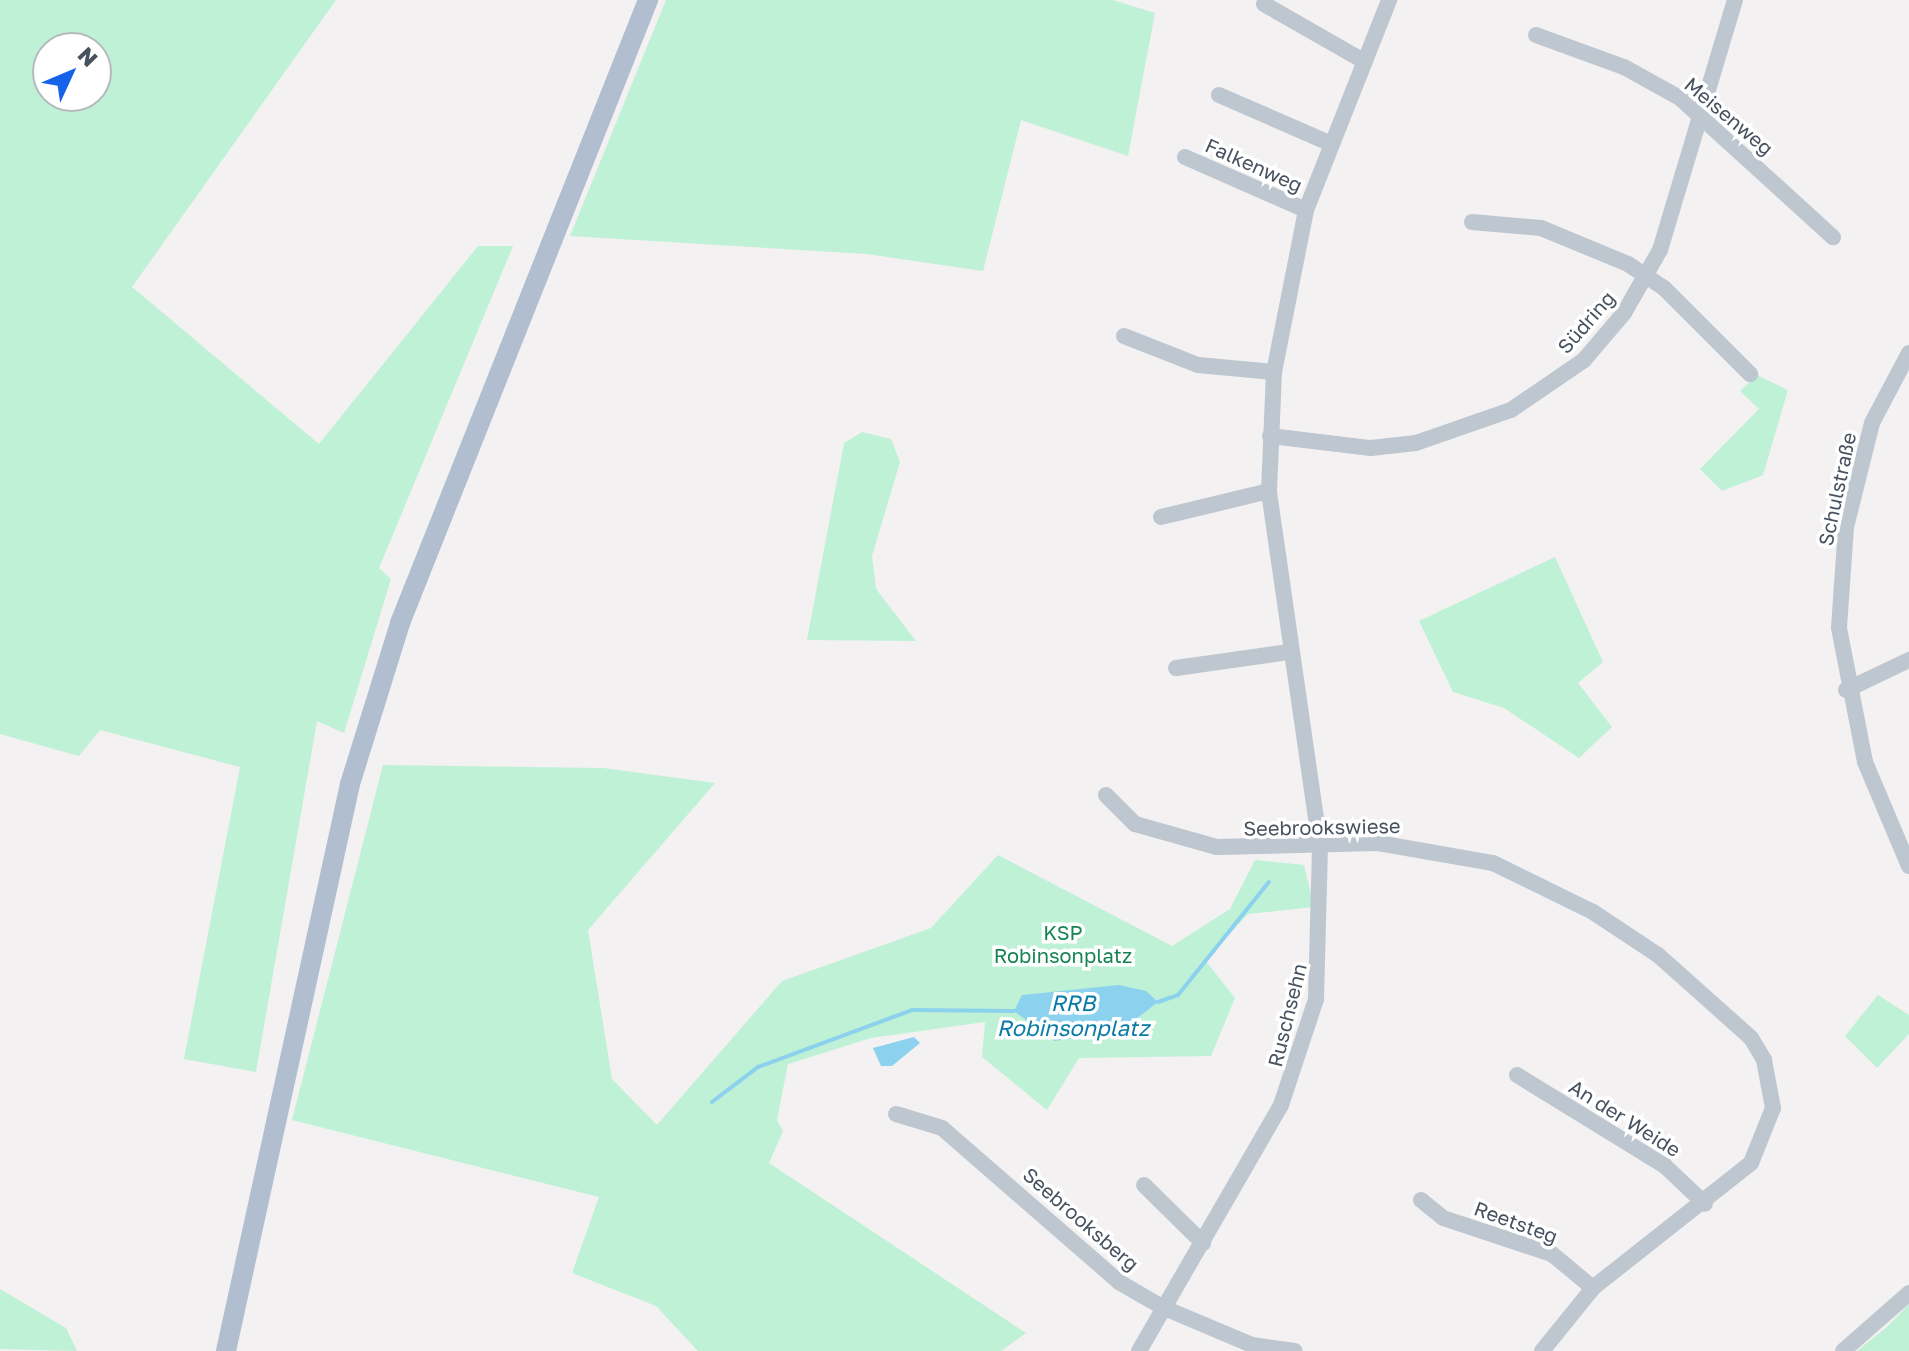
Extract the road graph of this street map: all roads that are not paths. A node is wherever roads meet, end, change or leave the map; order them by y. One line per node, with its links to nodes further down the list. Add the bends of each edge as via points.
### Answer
1 (648, 0): 38 (main road, via 382,681 350,784)
2 (1389, 0): 6 (street)
3 (1735, 0): 8 (street, Südring)
4 (1264, 4): 6 (street)
5 (1536, 35): 8 (street, Meisenweg, via 1624,67)
6 (1360, 59): 9 (street)
7 (1219, 95): 9 (street)
8 (1700, 113): 13 (street, Meisenweg); 14 (street, Südring)
9 (1327, 142): 11 (street)
10 (1185, 157): 11 (street, Falkenweg)
11 (1306, 210): 17 (street)
12 (1472, 222): 14 (street, via 1541,228)
13 (1833, 237)
14 (1647, 275): 18 (street); 19 (street, Südring, via 1584,360 1477,426 1371,448)
15 (1124, 336): 17 (street, via 1198,365)
16 (1909, 353): 25 (street, Schulstraße, via 1872,423 1846,527 1839,628)
17 (1274, 372): 19 (street)
18 (1750, 374)
19 (1270, 436): 20 (street)
20 (1269, 491): 21 (street); 22 (street, Ruschsehn)
21 (1161, 517)
22 (1288, 652): 24 (street); 27 (street, Ruschsehn)
23 (1909, 660): 25 (street)
24 (1176, 668)
25 (1846, 690): 28 (street, Schulstraße)
26 (1106, 795): 27 (street, Seebrookswiese, via 1135,824 1164,836 1259,850)
27 (1320, 846): 33 (street, Seebrookswiese, via 1378,843 1493,863 1593,912 1724,1007 1764,1060 1773,1108 1751,1163); 34 (street, Ruschsehn, via 1321,973 1300,1057 1253,1159)
28 (1905, 859)
29 (1517, 1075): 33 (street, An der Weide, via 1665,1166)
30 (896, 1114): 37 (street, Seebrooksberg, via 942,1128 1119,1282)
31 (1144, 1185): 34 (street)
32 (1421, 1200): 35 (street, Reetsteg, via 1443,1218 1552,1254)
33 (1705, 1204): 35 (street, Seebrookswiese)
34 (1203, 1243): 37 (street, Ruschsehn)
35 (1593, 1288): 41 (street, Seebrookswiese)
36 (1909, 1293): 42 (street)
37 (1162, 1307): 39 (street, Ruschsehn); 40 (street, Seebrooksberg, via 1252,1345)
38 (226, 1351)
39 (1139, 1351)
40 (1295, 1351)
41 (1542, 1351)
42 (1843, 1351)

